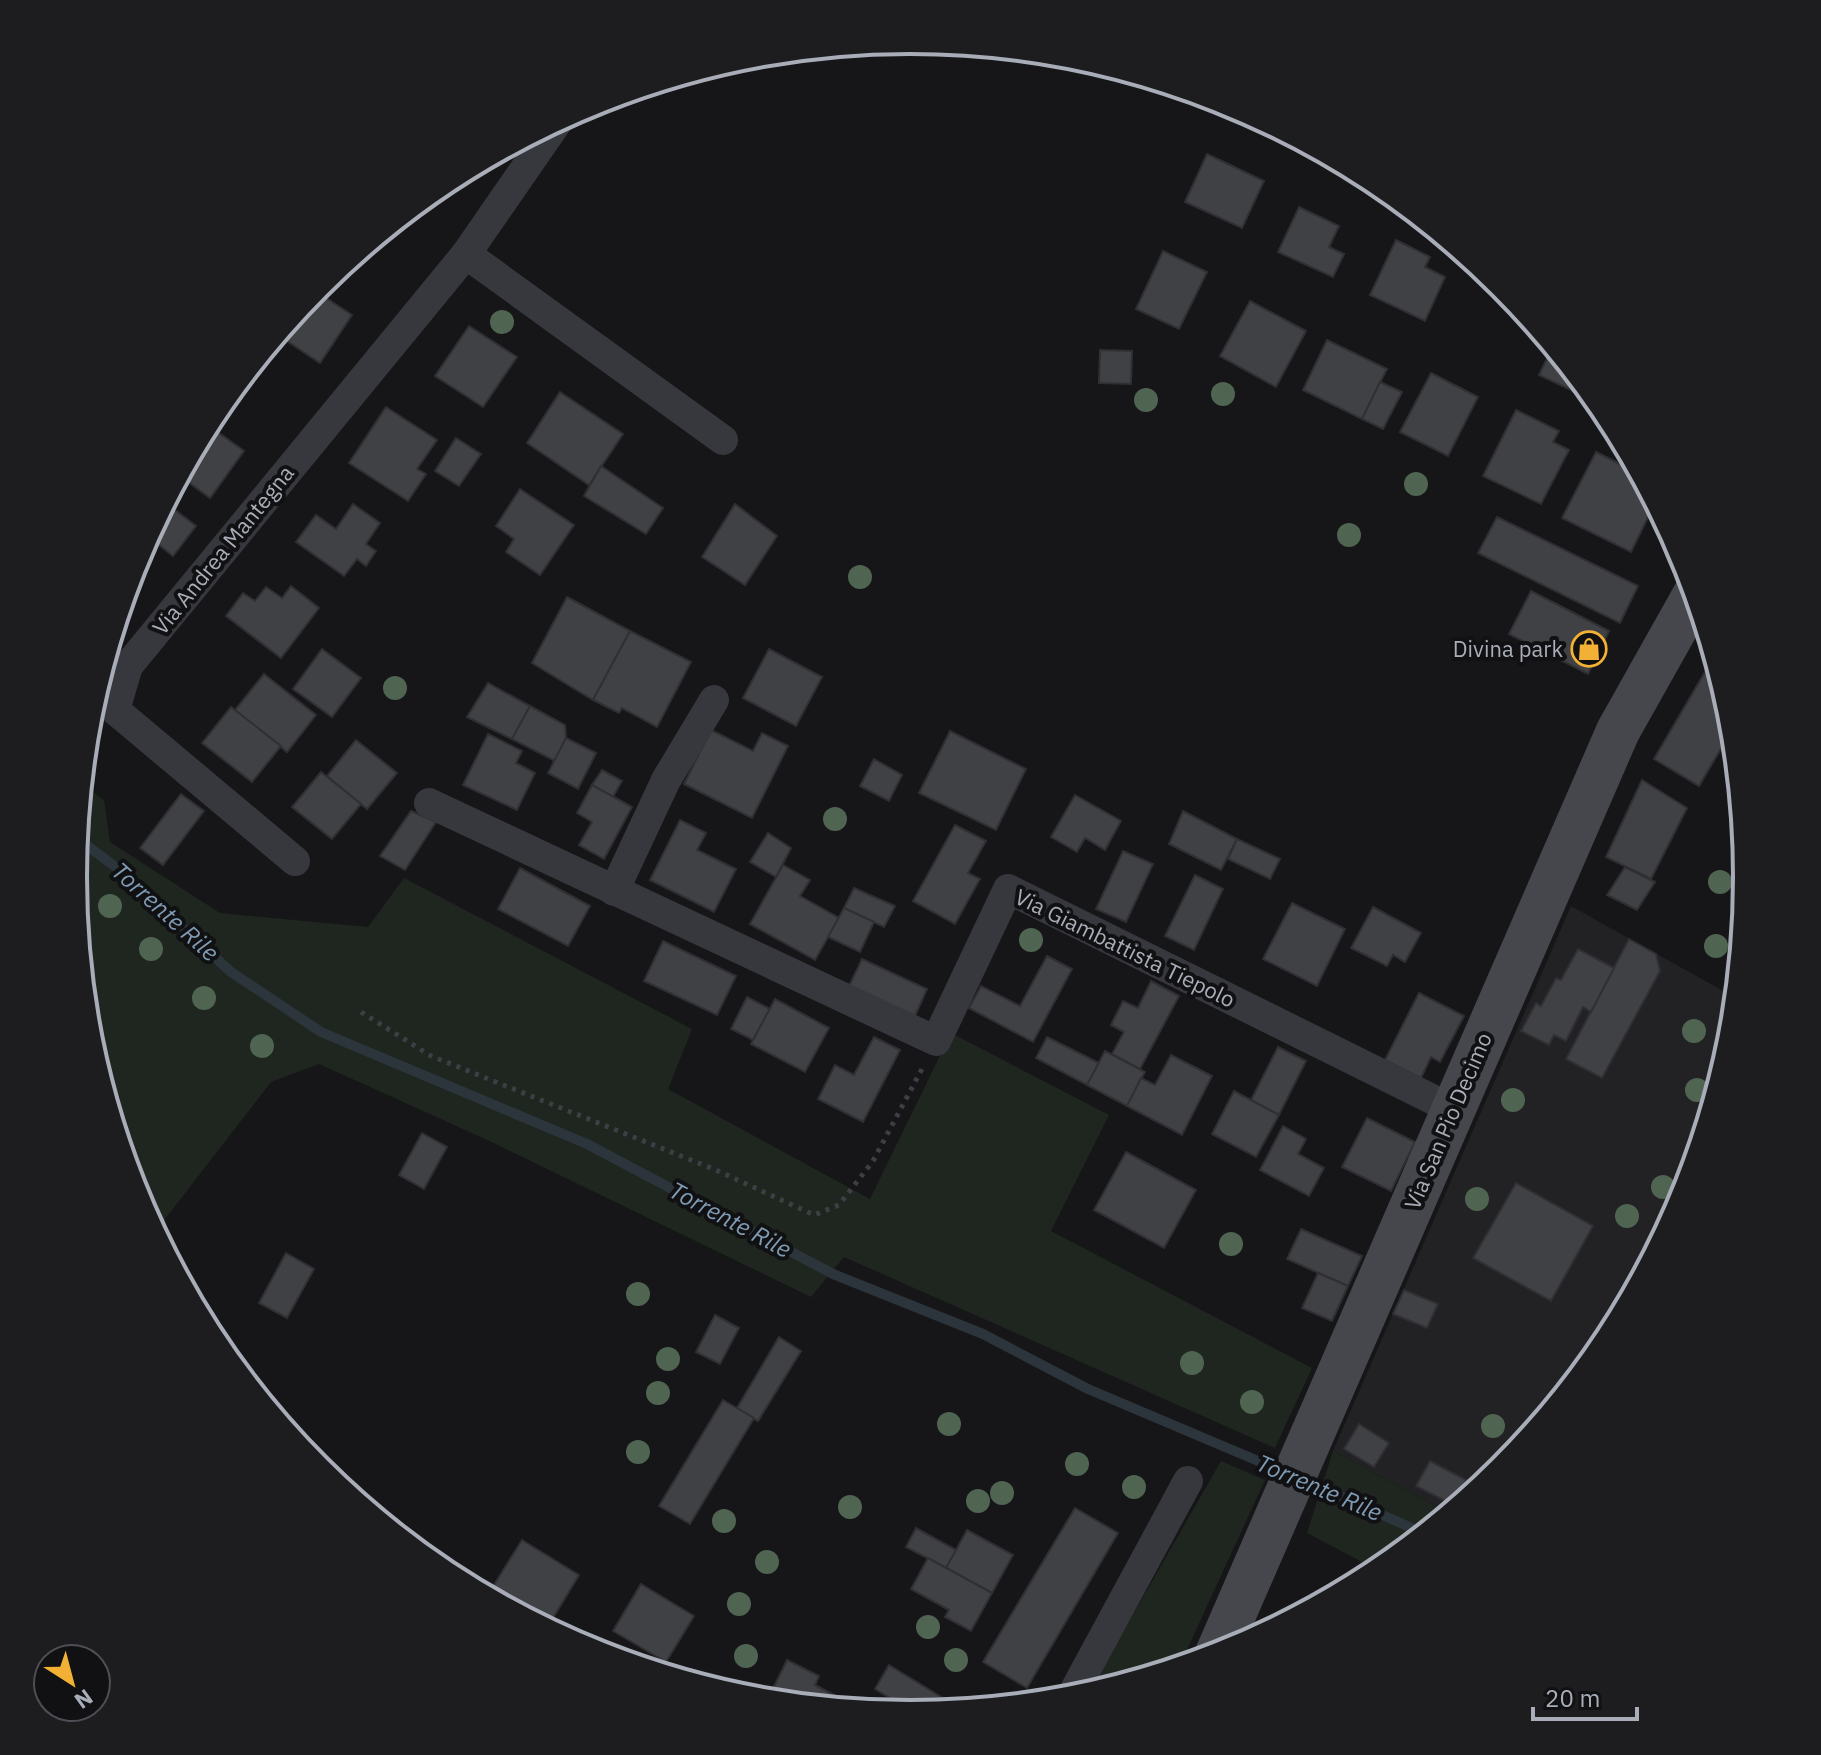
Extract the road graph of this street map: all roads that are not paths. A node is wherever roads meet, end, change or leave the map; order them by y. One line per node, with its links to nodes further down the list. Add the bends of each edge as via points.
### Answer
1 (545, 139): 2 (street, Via Andrea Mantegna)
2 (466, 254): 3 (street); 7 (street, Via Andrea Mantegna, via 128,666 119,693 115,710)
3 (723, 440)
4 (1688, 607): 9 (street, Via San Pio Decimo, via 1618,731)
5 (714, 700): 8 (street, via 666,780)
6 (429, 803): 8 (street)
7 (295, 861)
8 (614, 891): 9 (street, Via Giambattista Tiepolo, via 936,1041 1008,889)
9 (1452, 1109): 11 (street, Via San Pio Decimo)
10 (1188, 1481): 12 (street)
11 (1224, 1639)
12 (1078, 1683)

